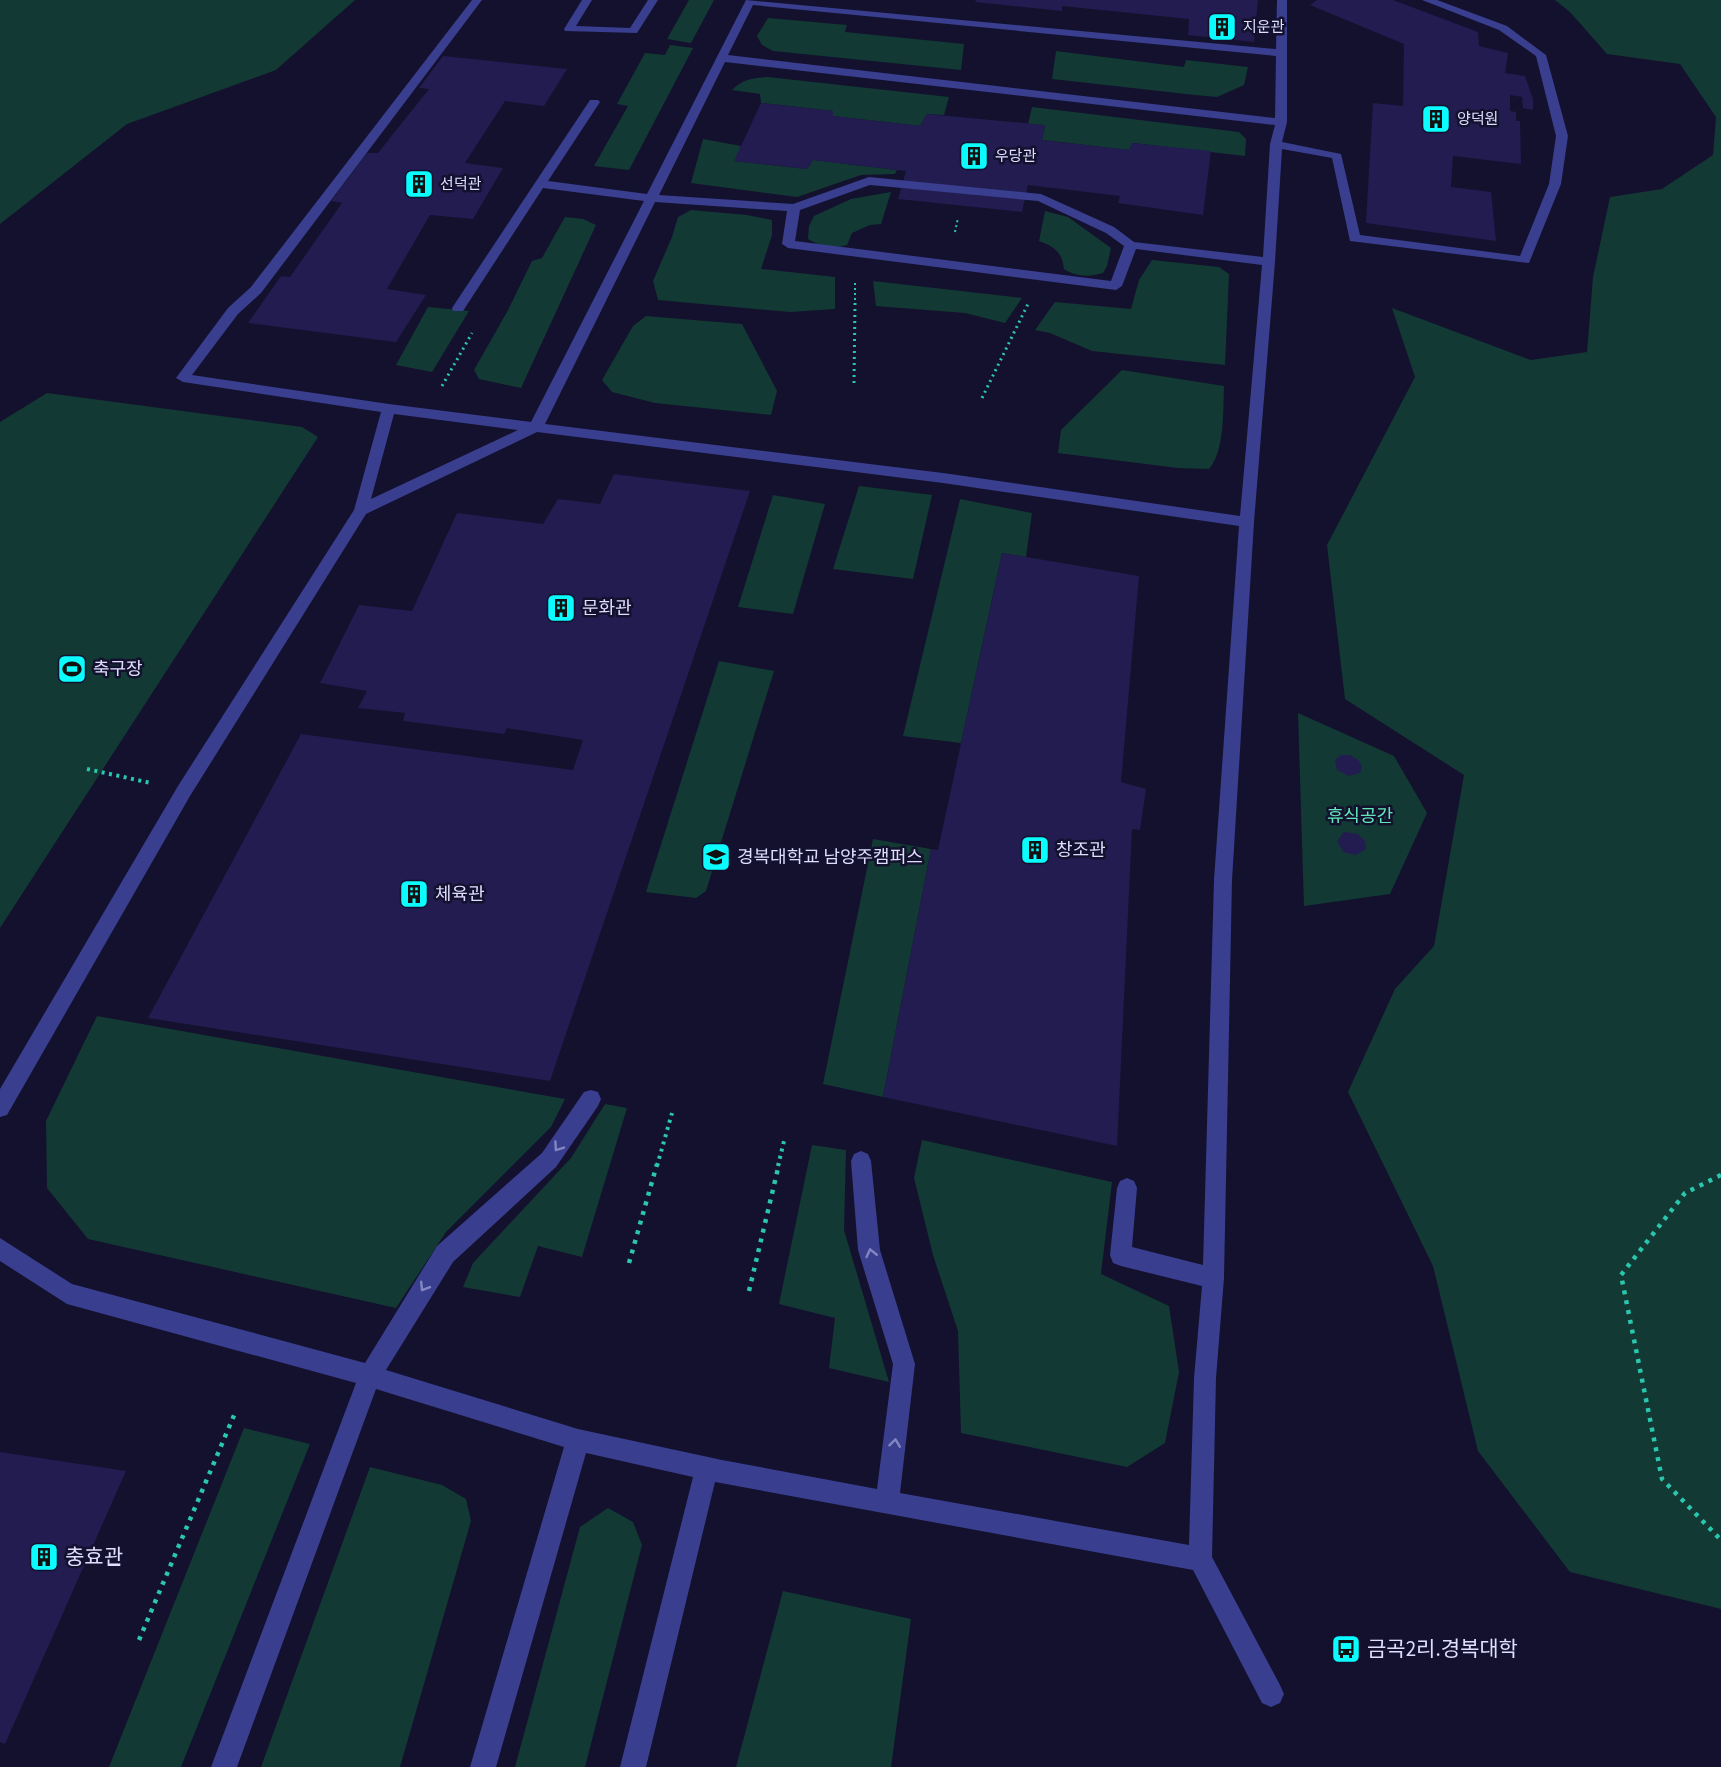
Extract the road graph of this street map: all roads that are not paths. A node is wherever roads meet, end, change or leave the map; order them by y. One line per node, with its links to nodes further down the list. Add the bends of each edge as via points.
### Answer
1 (477, 0): 18 (lane, via 256,290 233,312 183,378)
2 (587, 0): 3 (lane, via 569,28 633,32)
3 (653, 0)
4 (1282, 0): 7 (lane)
5 (1427, 0): 11 (lane, via 1503,28 1541,55 1562,136 1556,184 1525,260 1354,238 1337,156)
6 (751, 1): 7 (lane); 8 (lane)
7 (1281, 53): 10 (lane)
8 (722, 58): 10 (lane); 13 (lane)
9 (594, 102): 12 (lane)
10 (1281, 122): 11 (lane)
11 (1276, 144): 16 (lane)
12 (540, 184): 13 (lane); 17 (lane)
13 (652, 198): 14 (lane); 19 (lane)
14 (794, 208): 15 (lane, via 869,181 1041,198 1110,230); 15 (lane, via 788,244 1116,286)
15 (1131, 245): 16 (lane)
16 (1269, 262): 21 (lane)
17 (458, 308)
18 (389, 409): 19 (lane); 20 (lane)
19 (536, 427): 20 (lane); 21 (lane)
20 (362, 510): 23 (lane, via 184,790)
21 (1246, 522): 27 (lane, via 1223,880)
22 (591, 1099): 28 (lane, one-way to 28, via 549,1160 445,1254)
23 (0, 1108)
24 (861, 1161): 31 (lane, one-way to 24, via 904,1364 869,1250)
25 (1127, 1188): 27 (lane, via 1121,1255)
26 (0, 1249): 28 (lane, via 67,1293)
27 (1213, 1278): 32 (lane, via 1205,1378)
28 (370, 1376): 29 (lane); 34 (lane)
29 (578, 1440): 30 (lane); 35 (lane)
30 (706, 1468): 31 (lane); 36 (lane)
31 (887, 1501): 32 (lane)
32 (1200, 1559): 33 (lane)
33 (1270, 1694)
34 (224, 1767)
35 (483, 1767)
36 (633, 1767)

